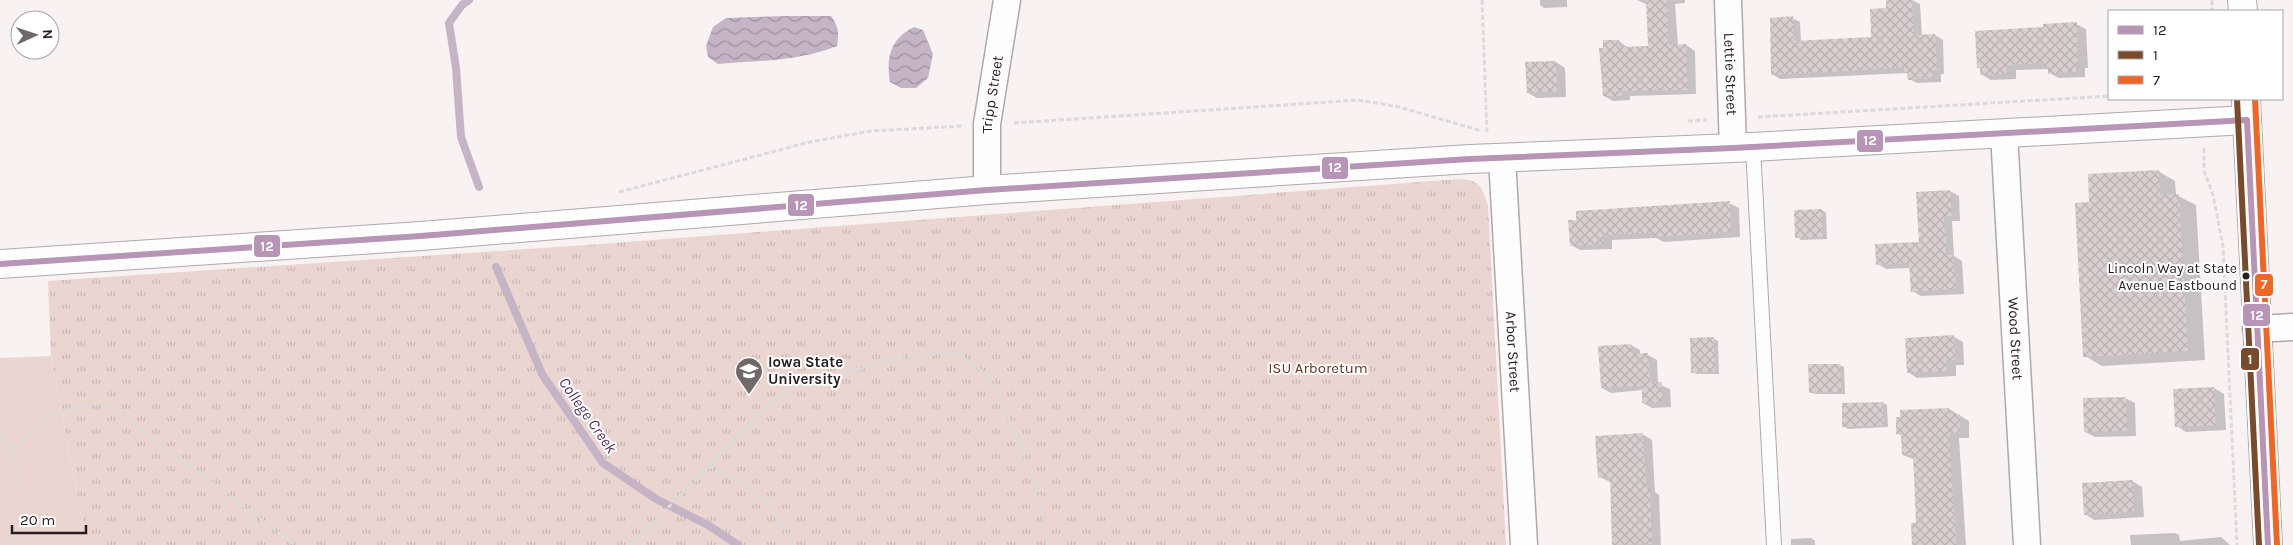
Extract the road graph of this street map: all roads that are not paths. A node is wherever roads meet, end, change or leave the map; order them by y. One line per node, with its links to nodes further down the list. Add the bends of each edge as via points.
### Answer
1 (1007, 0): 7 (street, Tripp Street, via 987,124)
2 (1728, 0): 6 (street, Lettie Street)
3 (2246, 109): 4 (street); 10 (street)
4 (2004, 134): 6 (street); 13 (street, Wood Street)
5 (1497, 146): 6 (street); 7 (street); 11 (street, Arbor Street)
6 (1743, 148): 12 (lane)
7 (987, 190): 8 (street, via 421,236)
8 (0, 264)
9 (2293, 327): 10 (street)
10 (2256, 329): 14 (street)
11 (1524, 545)
12 (1774, 545)
13 (2026, 545)
14 (2268, 545)

